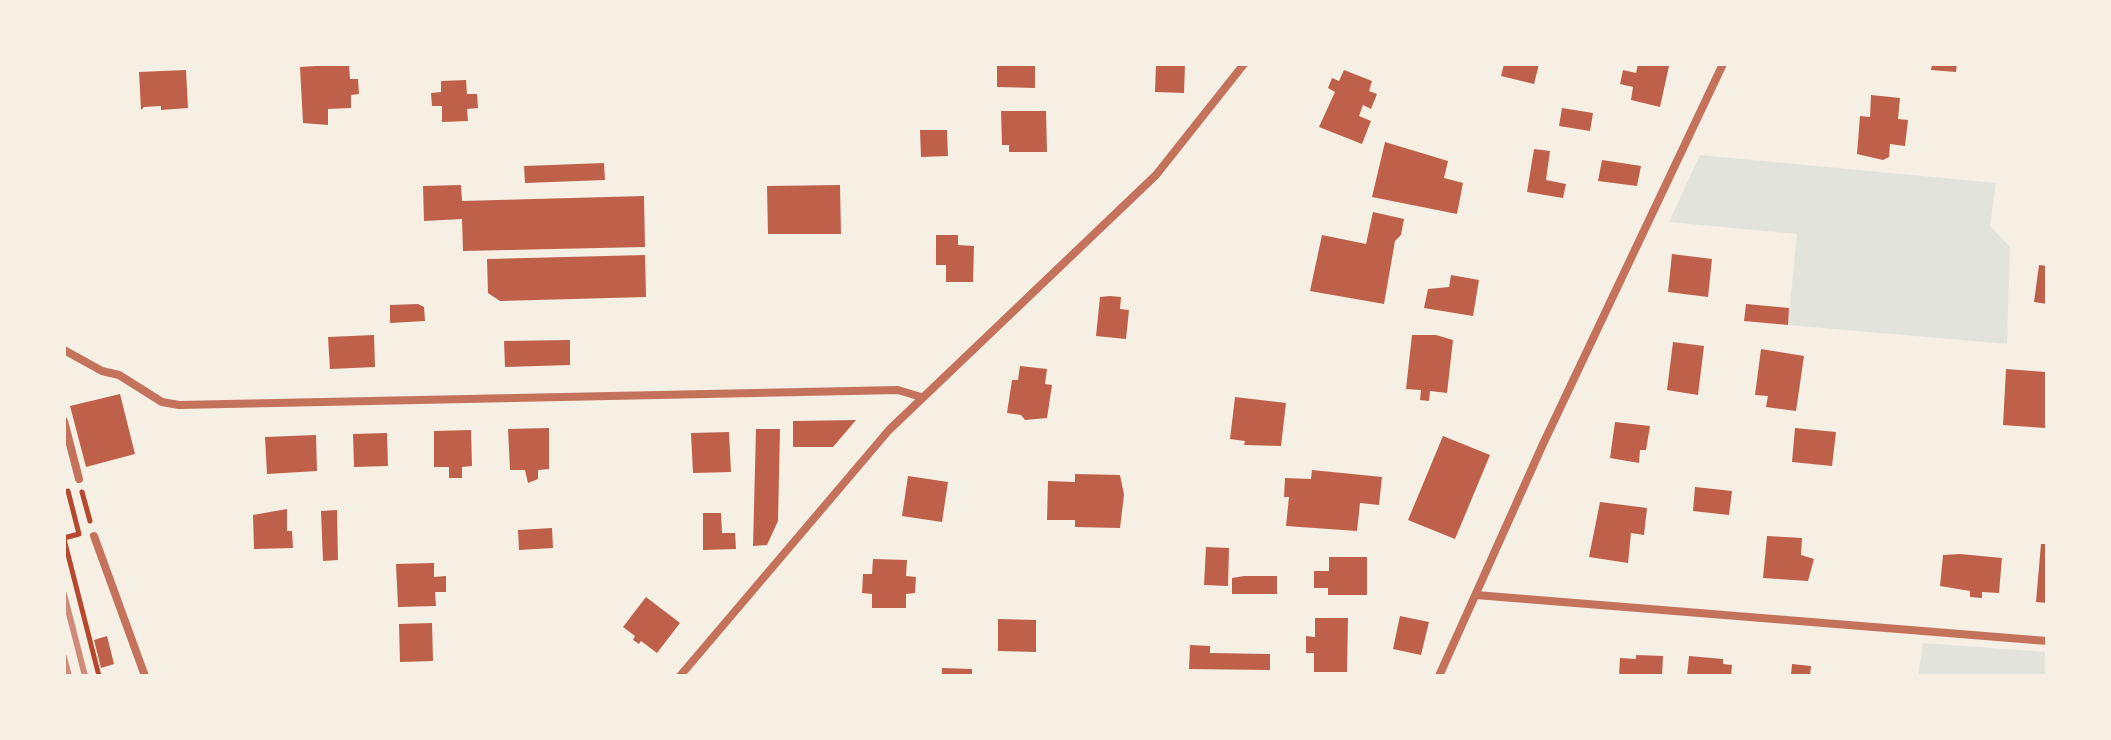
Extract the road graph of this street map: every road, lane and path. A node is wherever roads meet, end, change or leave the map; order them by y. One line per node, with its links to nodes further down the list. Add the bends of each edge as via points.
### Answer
1 (1244, 64): 4 (street, via 1156,175)
2 (1723, 64): 10 (street)
3 (64, 350): 4 (street, via 162,402 179,405 898,390)
4 (921, 397): 14 (street)
5 (64, 421): 6 (street)
6 (79, 479): 8 (path)
7 (68, 490): 9 (path, via 79,534)
8 (94, 536): 13 (street)
9 (64, 539): 12 (path)
10 (1476, 595): 11 (street); 15 (street)
11 (2047, 641)
12 (99, 676)
13 (145, 676)
14 (680, 676)
15 (1439, 676)

